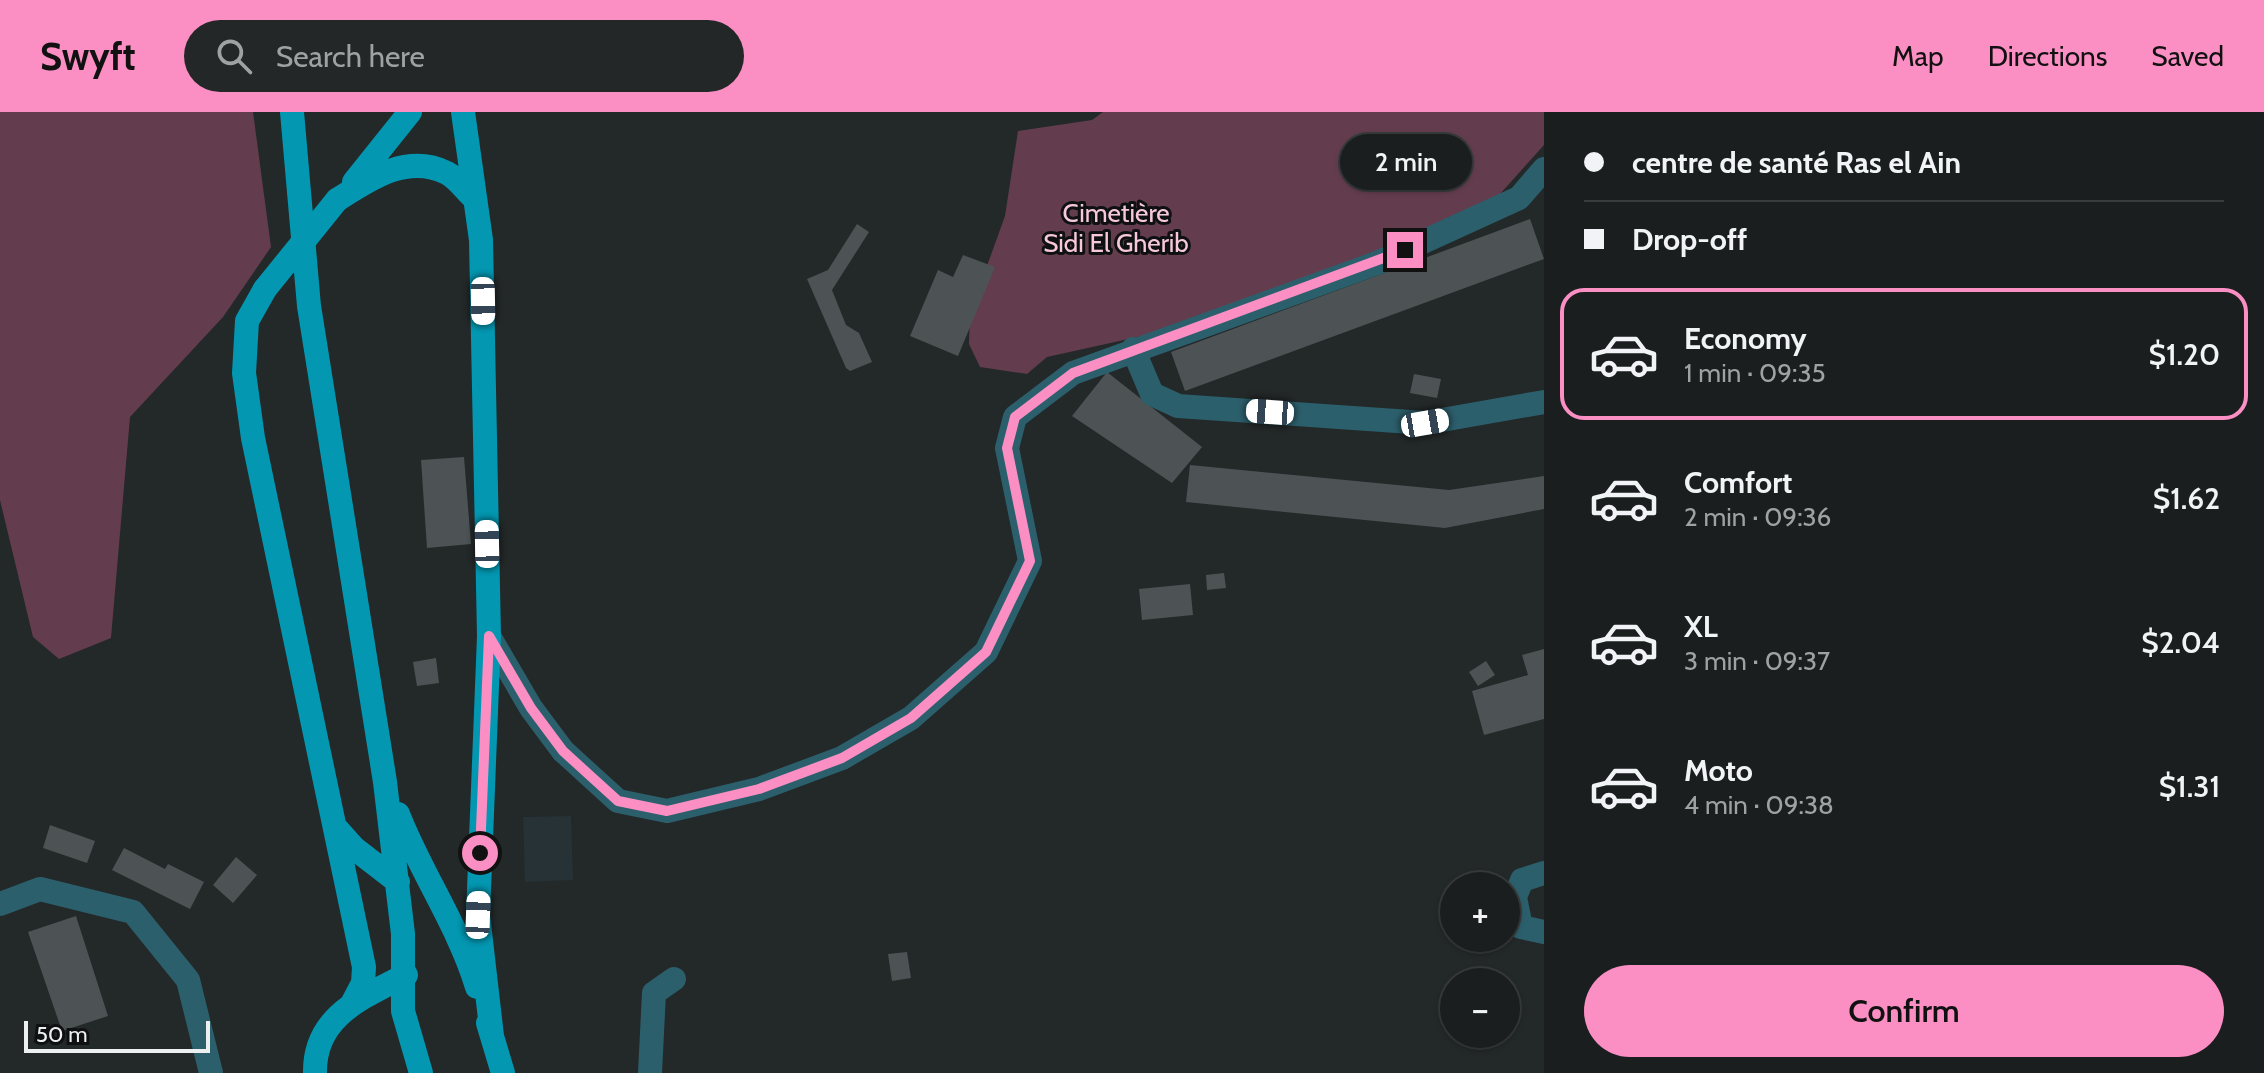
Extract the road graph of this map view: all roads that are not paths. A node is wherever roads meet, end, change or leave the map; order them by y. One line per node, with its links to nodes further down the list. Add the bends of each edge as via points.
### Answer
1 (292, 112): 10 (main road, via 313,334)
2 (410, 112): 6 (main road)
3 (463, 112): 5 (main road)
4 (1544, 169): 7 (street, via 1519,198 1377,263)
5 (474, 198): 6 (main road, via 448,173 403,166); 9 (main road, via 481,240)
6 (337, 200): 11 (main road, bridge, via 265,289 247,321 246,386)
7 (1133, 349): 8 (street, via 1152,394 1178,406 1425,423); 9 (street, via 1073,373 1015,417 1007,448 1030,561 986,652 911,718 842,758 759,789 667,811 618,801 563,751)
8 (1544, 402)
9 (489, 636): 19 (main road, via 478,915)
10 (385, 782): 13 (main road); 19 (main road, via 473,972)
11 (335, 827): 13 (main road); 18 (main road, via 364,967)
12 (1544, 873): 15 (street, via 1522,880 1515,897)
13 (398, 882): 16 (main road)
14 (0, 904): 20 (street, via 40,889 133,912 188,980)
15 (1533, 930)
16 (406, 975): 18 (main road); 22 (main road, via 403,1011)
17 (674, 979): 24 (street, via 654,993)
18 (352, 1004): 21 (main road, via 323,1032)
19 (492, 1036): 23 (main road)
20 (211, 1073)
21 (315, 1073)
22 (421, 1073)
23 (503, 1073)
24 (650, 1073)

